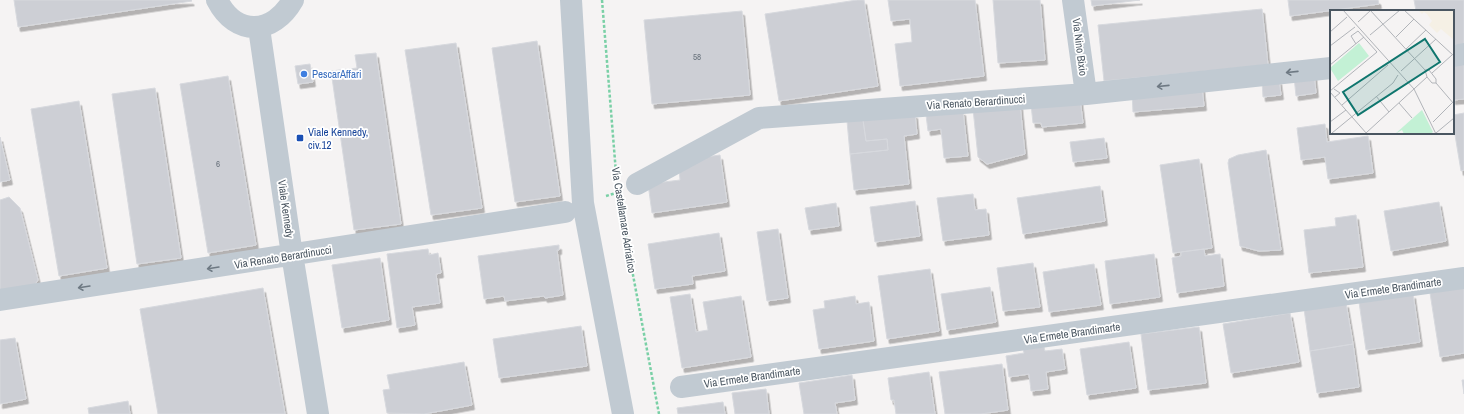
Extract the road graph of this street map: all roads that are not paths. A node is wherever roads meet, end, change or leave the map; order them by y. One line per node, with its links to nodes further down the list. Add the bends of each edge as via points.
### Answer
1 (217, 0): 5 (street, via 221,9 234,22)
2 (293, 0): 5 (street, via 278,18)
3 (571, 0): 17 (street, via 583,203)
4 (1074, 0): 9 (street, Via Nino Bixio)
5 (259, 28): 12 (street, Viale Kennedy)
6 (1464, 54): 7 (street)
7 (1454, 56)
8 (1330, 68): 9 (street, Via Renato Berardinucci, one-way to 9)
9 (1086, 94): 10 (street, Via Renato Berardinucci, via 759,118)
10 (627, 188)
11 (565, 212): 12 (street, Via Renato Berardinucci)
12 (293, 255): 14 (street, Via Renato Berardinucci, one-way to 14); 16 (street, Viale Kennedy)
13 (1464, 278): 15 (street, Via Ermete Brandimarte)
14 (0, 300)
15 (681, 387)
16 (318, 414)
17 (623, 414)

